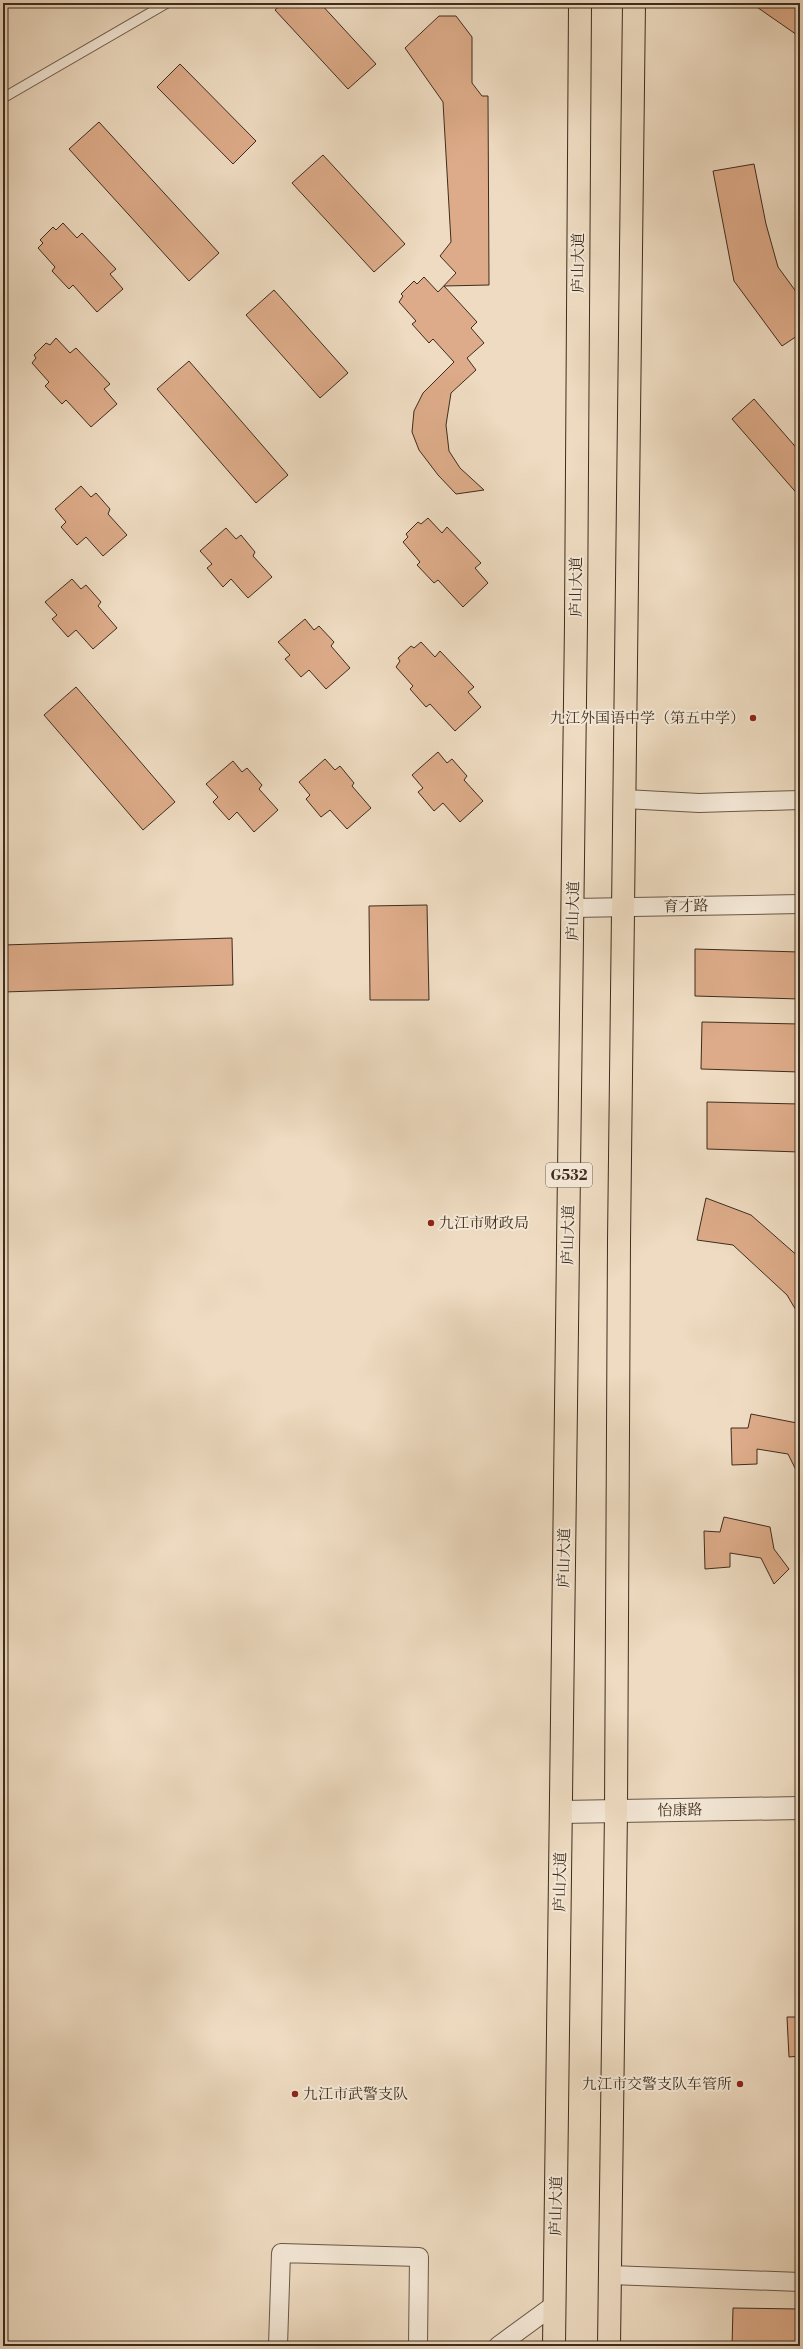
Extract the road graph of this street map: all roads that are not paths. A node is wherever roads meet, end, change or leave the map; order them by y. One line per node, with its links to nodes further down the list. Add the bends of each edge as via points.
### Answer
1 (167, 3): 4 (lane)
2 (580, 3): 9 (highway, 庐山大道 / G532)
3 (634, 3): 5 (highway)
4 (3, 98)
5 (625, 799): 6 (street, via 699,803); 8 (highway)
6 (800, 800)
7 (800, 904): 8 (street, 育才路)
8 (623, 907): 9 (street, 育才路); 11 (highway)
9 (572, 908): 12 (highway, 庐山大道 / G532)
10 (800, 1808): 11 (street, 怡康路)
11 (616, 1811): 12 (street, 怡康路); 13 (highway)
12 (561, 1812): 15 (highway, 庐山大道 / G532)
13 (610, 2275): 14 (street); 20 (highway)
14 (800, 2282)
15 (554, 2305): 18 (street); 19 (highway, 庐山大道 / G532)
16 (278, 2346): 17 (street, via 281,2253 419,2257)
17 (418, 2346)
18 (498, 2346)
19 (554, 2346)
20 (609, 2346)

